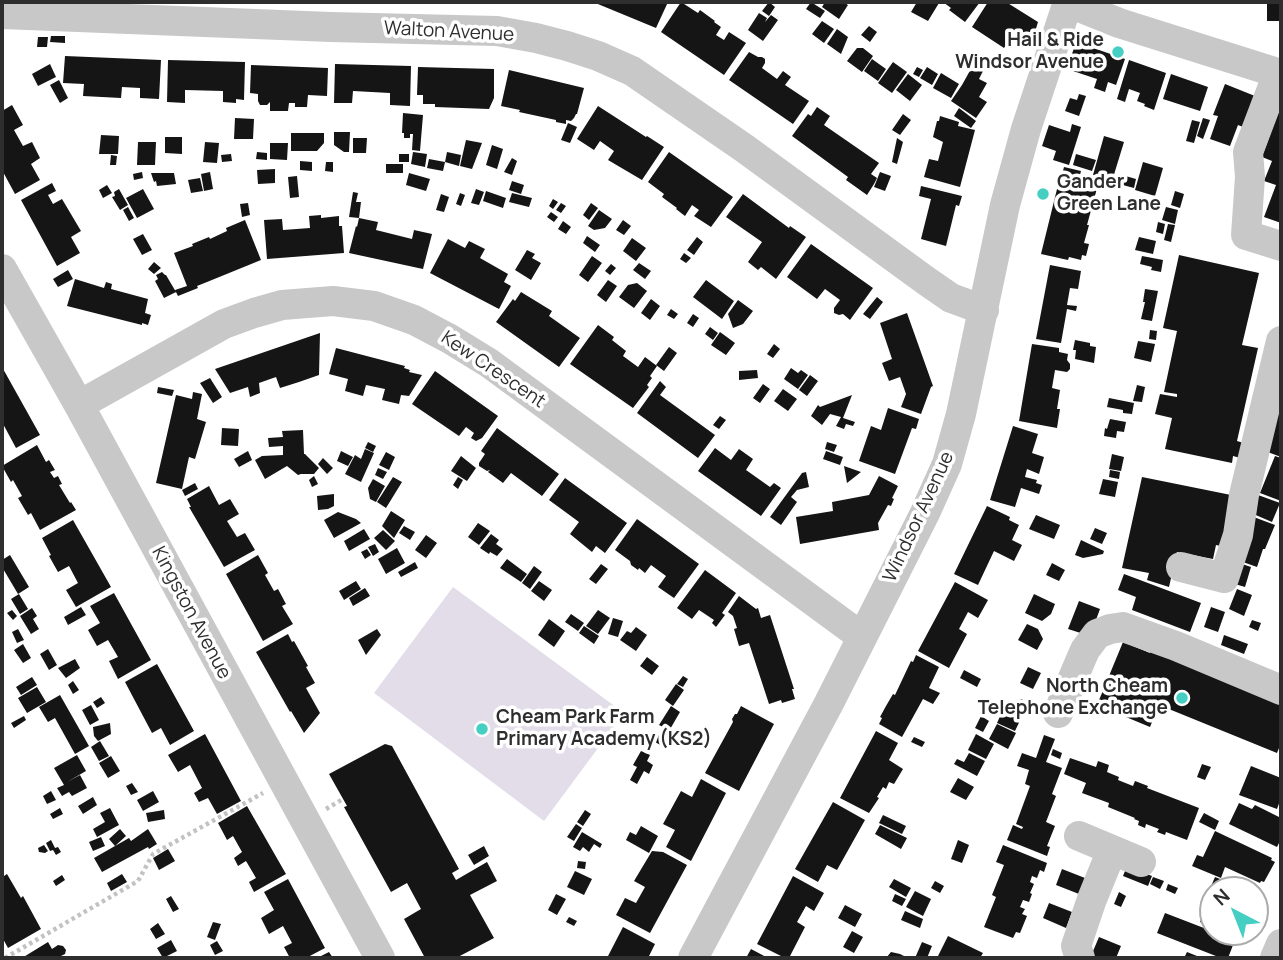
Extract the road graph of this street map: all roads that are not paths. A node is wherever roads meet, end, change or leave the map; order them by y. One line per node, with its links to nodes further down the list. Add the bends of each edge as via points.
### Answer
1 (1068, 2): 3 (street); 6 (street, Windsor Avenue, via 1005,205)
2 (2, 14): 6 (street, Walton Avenue, via 497,31 567,46 632,71 951,298)
3 (1280, 74): 4 (street, via 1248,152 1246,235)
4 (1281, 246)
5 (2, 269): 8 (street, Kingston Avenue)
6 (984, 310): 10 (street, Windsor Avenue, via 947,464)
7 (1281, 341): 9 (street, via 1238,535 1224,578)
8 (79, 405): 10 (street, Kew Crescent, via 224,324 254,313 282,305 333,301 374,306 414,320 489,363); 19 (street, Kingston Avenue)
9 (1181, 567)
10 (862, 637): 20 (street, Windsor Avenue)
11 (1200, 639): 12 (street)
12 (1281, 671)
13 (1281, 690): 14 (street, via 1123,627 1097,634 1085,650)
14 (1058, 713)
15 (1079, 836): 16 (street)
16 (1112, 850): 17 (street); 21 (street, via 1076,946)
17 (1141, 862)
18 (1281, 944): 22 (street)
19 (380, 958)
20 (693, 958)
21 (1080, 958)
22 (1275, 958)

